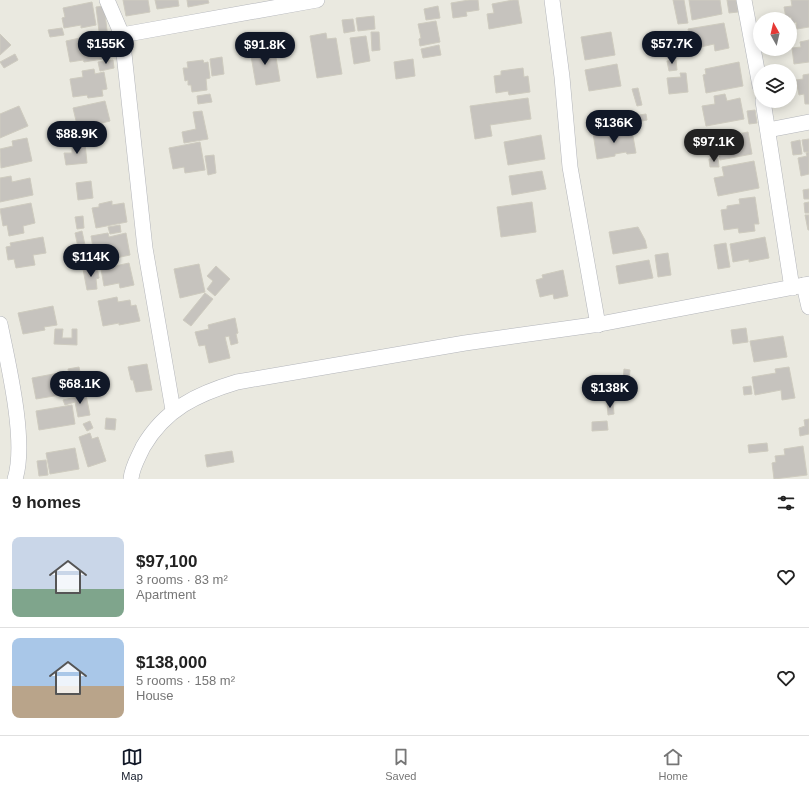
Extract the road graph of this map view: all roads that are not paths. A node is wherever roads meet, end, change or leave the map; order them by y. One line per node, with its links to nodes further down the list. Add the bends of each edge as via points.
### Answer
1 (107, 0): 5 (street)
2 (317, 0): 5 (street)
3 (552, 0): 13 (street, via 570,167)
4 (744, 0): 6 (street)
5 (122, 35): 14 (street, via 145,248)
6 (756, 64)
7 (764, 108): 9 (street)
8 (809, 122): 9 (street)
9 (768, 130): 10 (street, via 779,213)
10 (802, 286): 11 (street); 13 (street)
11 (809, 307)
12 (0, 324): 15 (street, via 18,428)
13 (598, 325): 14 (street, via 465,343 237,382 207,392)
14 (173, 410): 16 (street, via 146,443)
15 (16, 479)
16 (131, 479)

